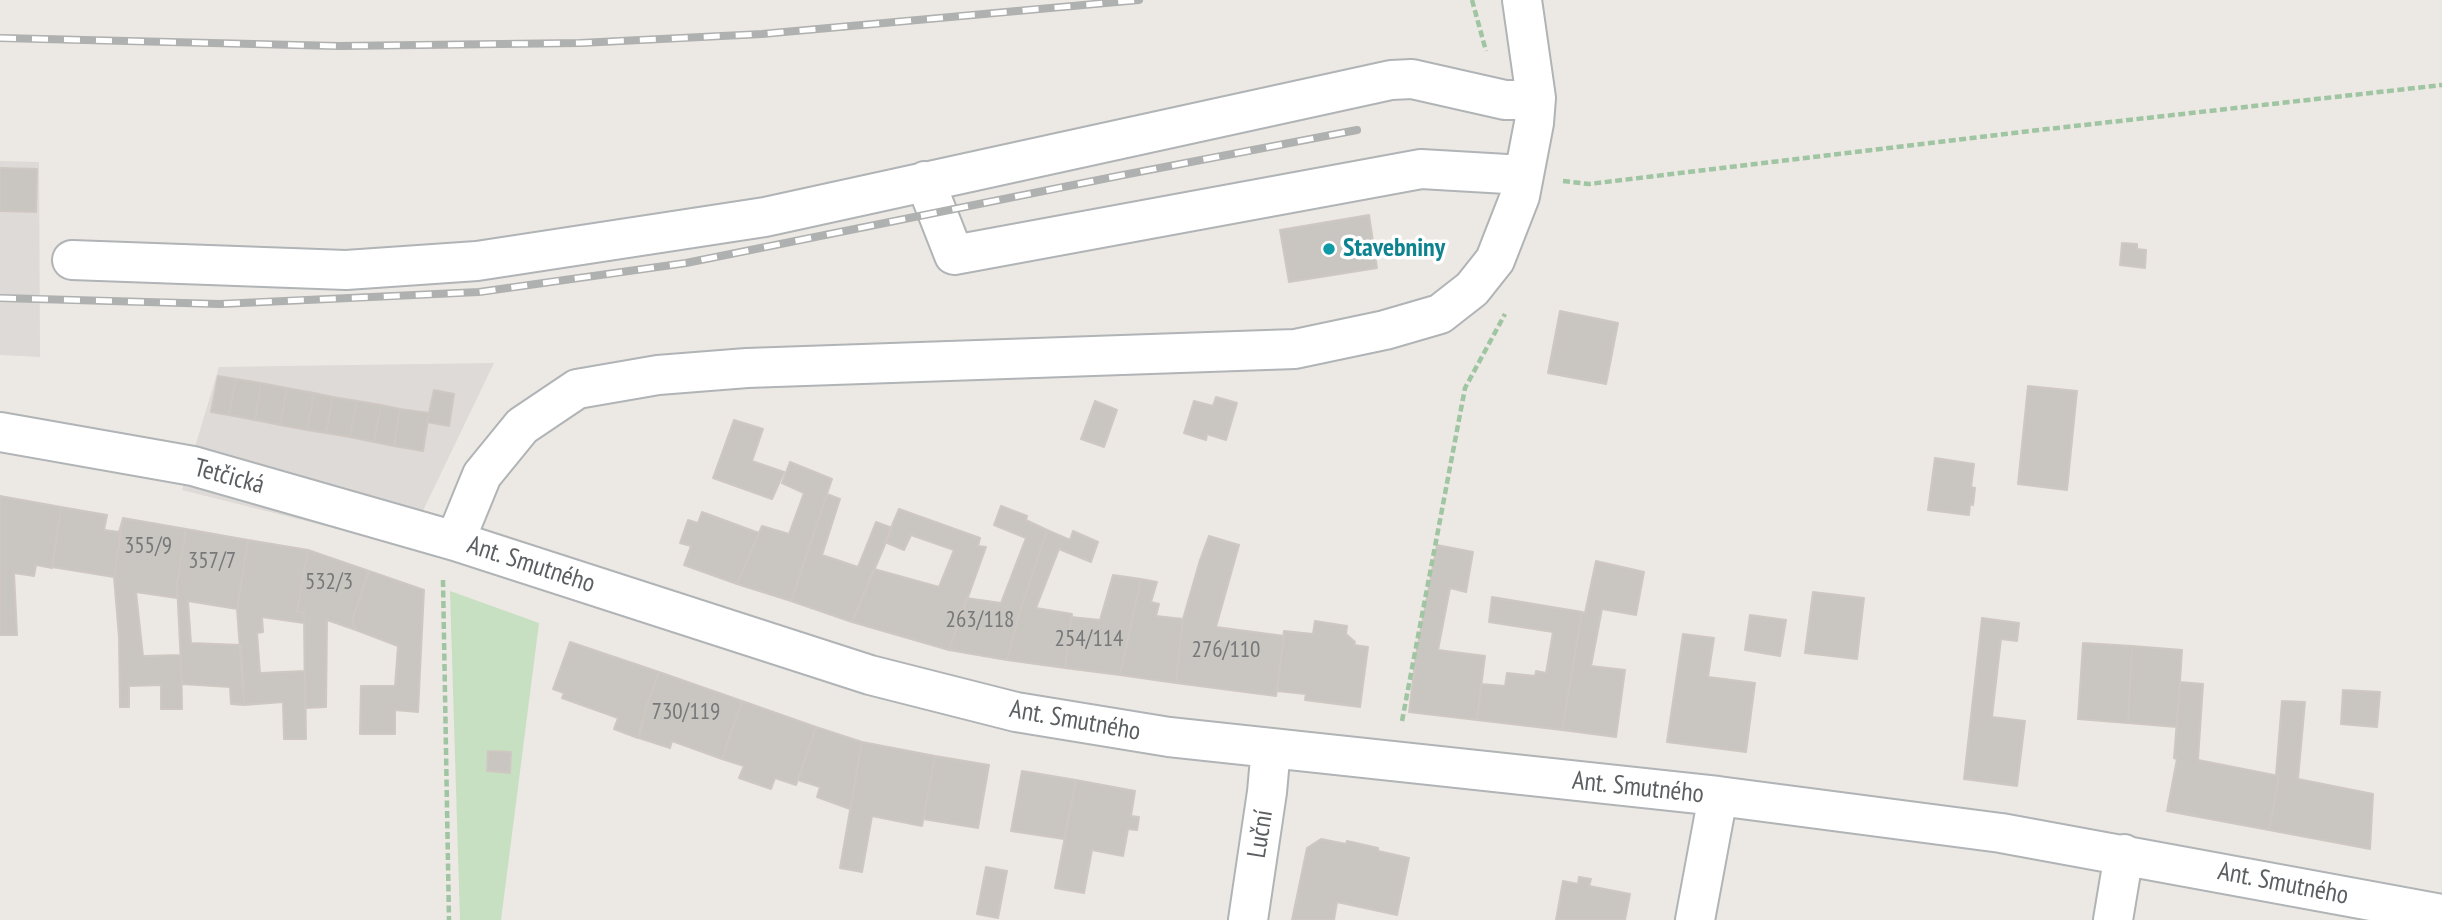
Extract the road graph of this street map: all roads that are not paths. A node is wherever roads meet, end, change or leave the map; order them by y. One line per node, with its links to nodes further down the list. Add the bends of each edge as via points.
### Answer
1 (1522, 0): 2 (street)
2 (1535, 100): 3 (street); 4 (street, via 1505,100 1412,79 1391,80)
3 (1524, 175): 4 (street, via 1420,169 954,255); 7 (street, via 1495,260 1472,289 1440,314 1295,349 747,368 658,375 577,389 522,426 482,475)
4 (925, 181): 5 (street, via 765,217 477,261 346,270)
5 (72, 260)
6 (0, 432): 7 (street, Tetčická, via 193,466)
7 (455, 541): 8 (street, Ant. Smutného, via 870,675 1016,712)
8 (1271, 748): 9 (street, Ant. Smutného); 12 (street, Luční)
9 (1718, 796): 10 (street, Ant. Smutného); 13 (street, Ant. Smutného)
10 (2124, 854): 11 (street, Ant. Smutného); 14 (street)
11 (2442, 914)
12 (1248, 920)
13 (1695, 920)
14 (2113, 920)

